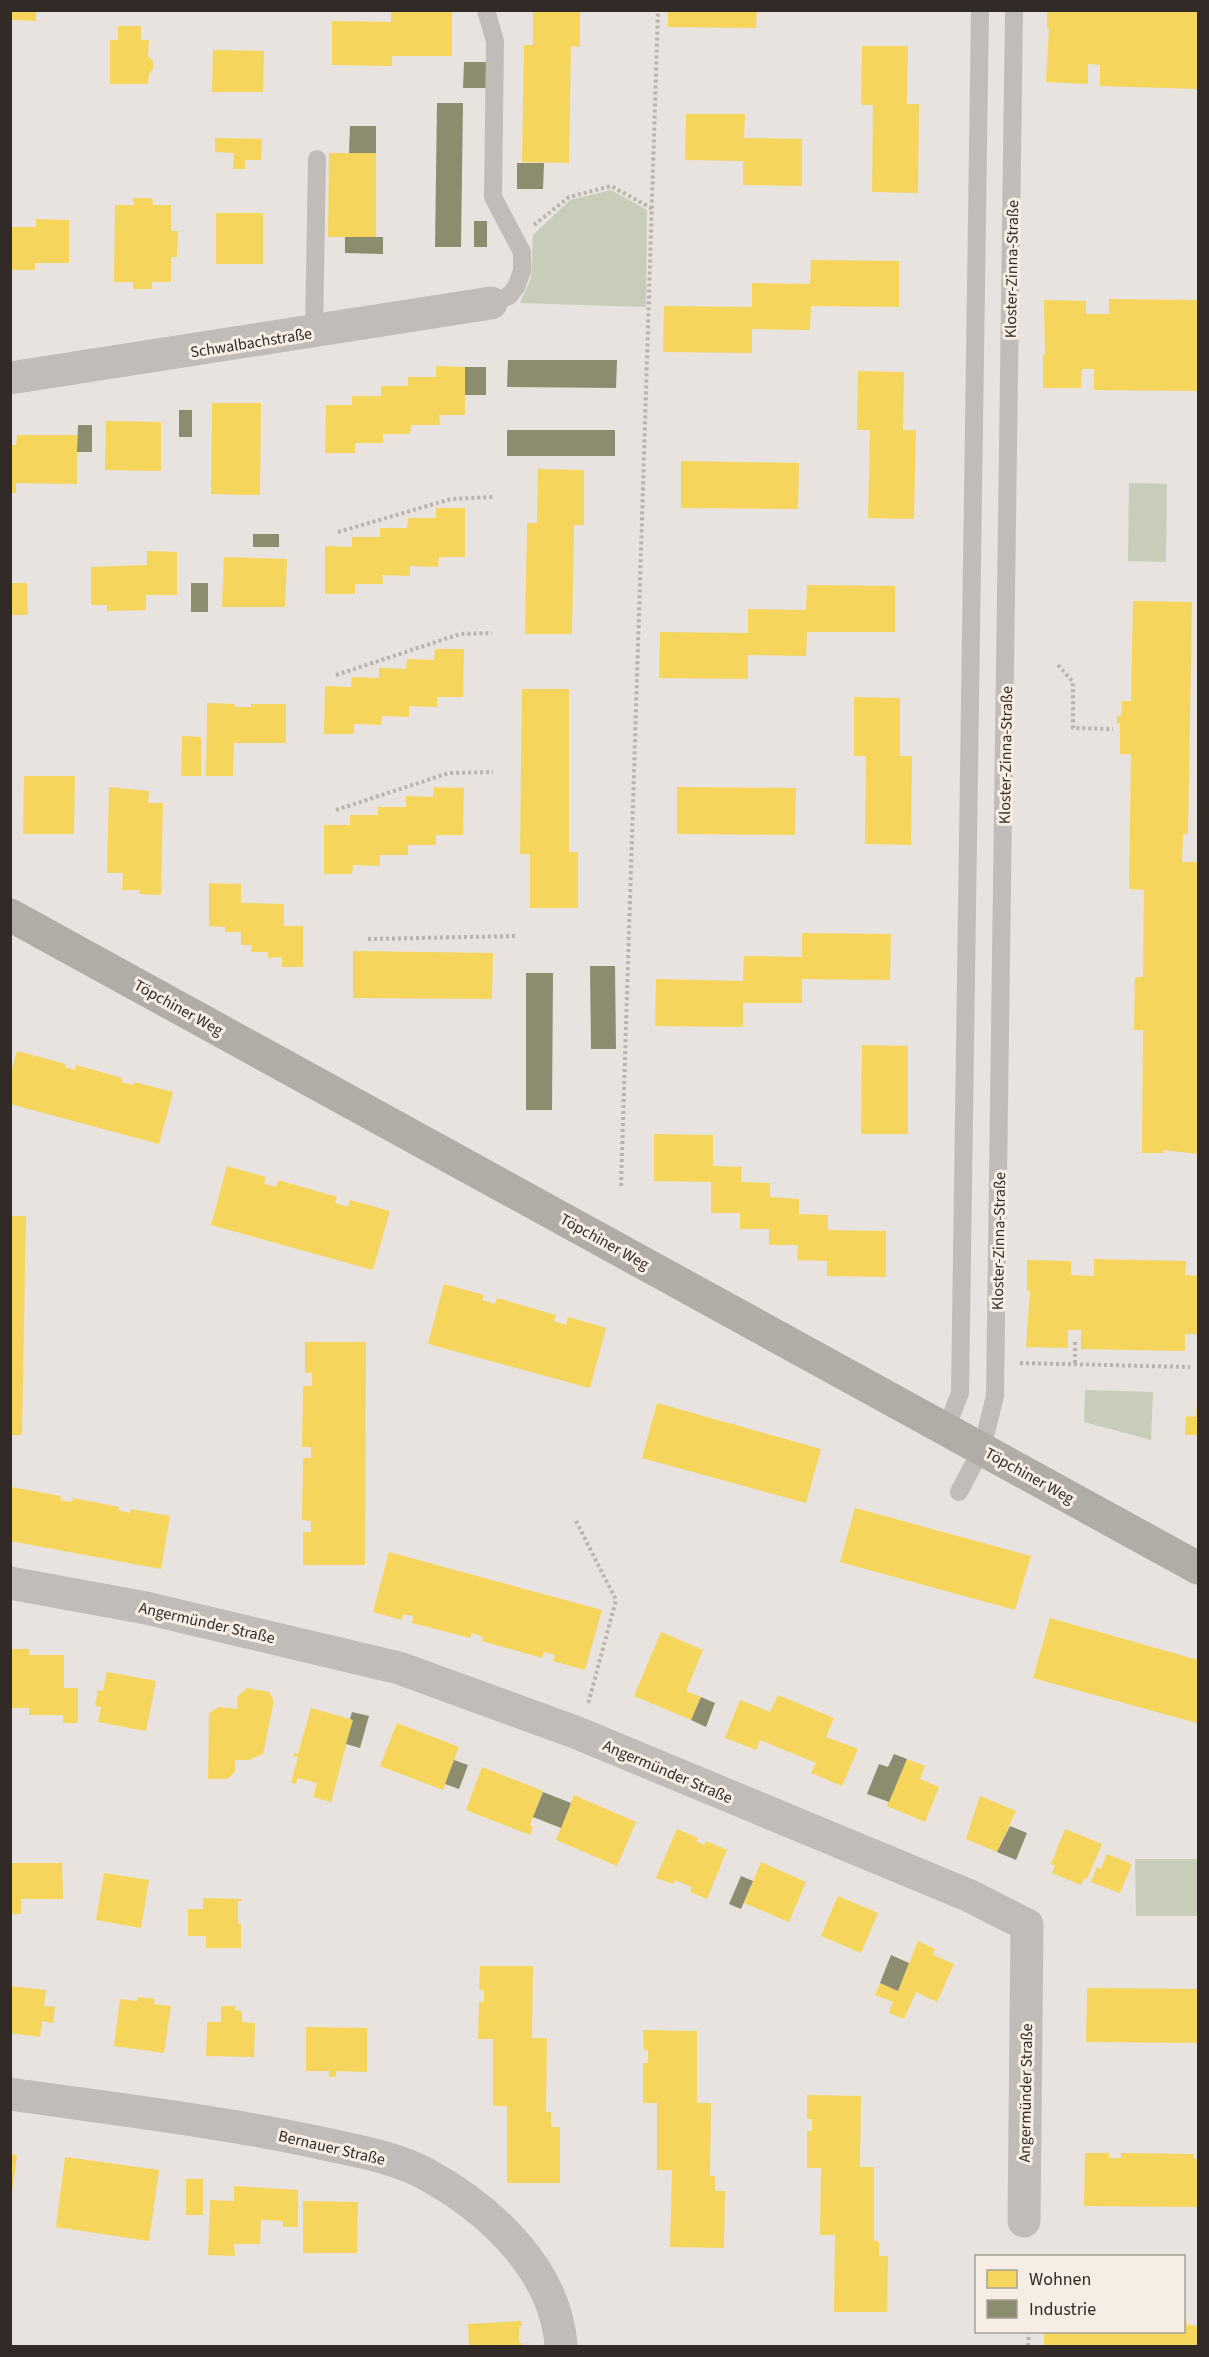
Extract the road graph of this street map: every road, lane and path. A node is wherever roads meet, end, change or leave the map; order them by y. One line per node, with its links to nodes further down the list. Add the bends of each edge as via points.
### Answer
1 (486, 10): 7 (lane, via 495,41 493,197)
2 (658, 10): 6 (path)
3 (980, 10): 27 (lane, via 960,1393)
4 (1014, 10): 24 (lane, Kloster-Zinna-Straße)
5 (317, 159): 9 (lane)
6 (653, 208): 7 (path, via 611,186 568,197); 22 (path)
7 (515, 241): 8 (lane, via 522,252 522,271 516,287 509,296)
8 (491, 303): 9 (street, Schwalbachstraße)
9 (314, 332): 10 (street, Schwalbachstraße)
10 (10, 378)
11 (492, 497): 12 (path, via 451,499)
12 (338, 532)
13 (492, 633): 15 (path, via 460,634)
14 (1058, 664): 16 (path, via 1073,682 1073,728)
15 (336, 675)
16 (1113, 729)
17 (493, 772): 18 (path, via 449,773)
18 (336, 810)
19 (10, 915): 27 (street, Töpchiner Weg)
20 (516, 936): 21 (path)
21 (368, 939)
22 (621, 1186)
23 (1075, 1342): 25 (path)
24 (995, 1363): 25 (path); 28 (lane, Kloster-Zinna-Straße, via 994,1396)
25 (1075, 1364): 26 (path)
26 (1190, 1367)
27 (946, 1429): 28 (street, Töpchiner Weg)
28 (982, 1448): 29 (lane, Kloster-Zinna-Straße); 31 (street, Töpchiner Weg)
29 (959, 1492)
30 (576, 1521): 33 (path, via 615,1600)
31 (1198, 1568)
32 (10, 1583): 35 (street, Angermünder Straße, via 146,1608 399,1668 574,1732 970,1896 1027,1925)
33 (584, 1716)
34 (10, 2094): 36 (street, Bernauer Straße, via 254,2129 355,2151 425,2173 490,2221 527,2258 553,2304)
35 (1024, 2221)
36 (561, 2346)

